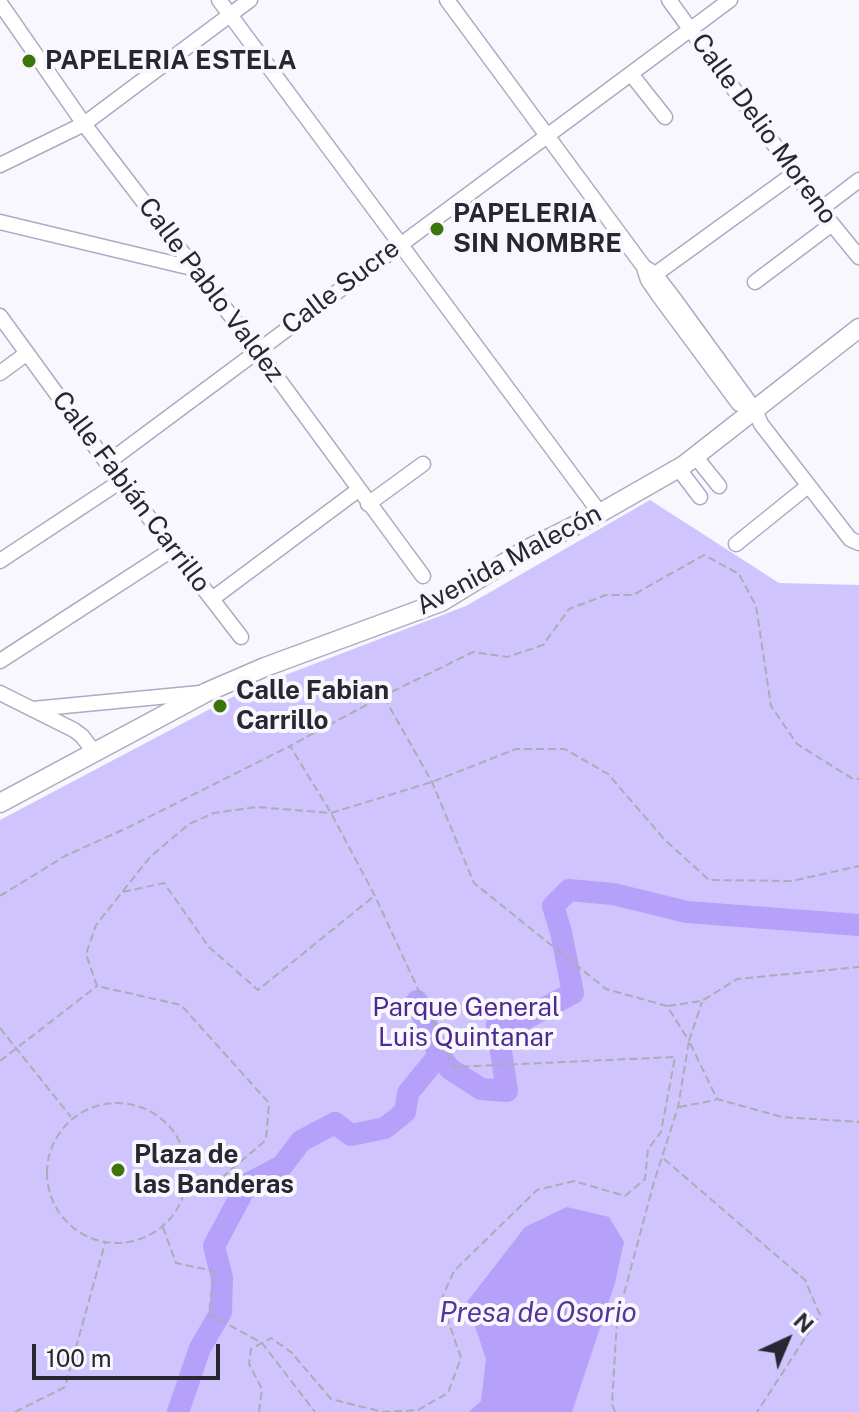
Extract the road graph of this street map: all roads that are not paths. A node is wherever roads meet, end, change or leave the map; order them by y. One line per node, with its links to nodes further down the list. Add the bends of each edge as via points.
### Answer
1 (7, 0): 7 (street)
2 (219, 0): 8 (street)
3 (250, 0): 8 (street)
4 (447, 0): 13 (street)
5 (669, 0): 9 (street, Calle Delio Moreno)
6 (730, 0): 9 (street, Calle Sucre)
7 (0, 4): 12 (street, Calle Pablo Valdez)
8 (230, 15): 12 (street); 20 (street)
9 (692, 30): 10 (street, Calle Sucre); 15 (street, Calle Delio Moreno)
10 (631, 74): 11 (street); 13 (street, Calle Sucre)
11 (665, 117)
12 (84, 124): 14 (street); 22 (street, Calle Pablo Valdez)
13 (546, 136): 20 (street, Calle Sucre); 23 (street)
14 (0, 165)
15 (795, 173): 17 (street, Calle Delio Moreno); 23 (street)
16 (859, 180): 17 (street)
17 (821, 209): 19 (street, Calle Delio Moreno)
18 (0, 222): 22 (street)
19 (832, 224): 21 (street, Calle Delio Moreno); 24 (street)
20 (401, 242): 27 (street, Calle Sucre); 41 (street)
21 (859, 257)
22 (196, 269): 27 (street, Calle Pablo Valdez)
23 (649, 274): 30 (street)
24 (755, 282)
25 (0, 316): 28 (street, Calle Fabián Carrillo)
26 (859, 328): 30 (main road, Avenida Malecón)
27 (257, 350): 32 (street, Calle Sucre); 38 (street, Calle Pablo Valdez)
28 (26, 354): 29 (street); 32 (street, Calle Fabián Carrillo)
29 (0, 373)
30 (755, 417): 31 (main road, Avenida Malecón); 37 (street)
31 (695, 456): 34 (main road, Avenida Malecón); 36 (street)
32 (107, 463): 35 (street, Calle Fabián Carrillo)
33 (423, 464): 40 (street)
34 (678, 468): 39 (street); 41 (main road, Avenida Malecón)
35 (121, 481): 44 (street, Calle Fabián Carrillo); 45 (street)
36 (719, 486)
37 (808, 486): 42 (street, via 850,539); 43 (street)
38 (358, 490): 40 (street, Calle Pablo Valdez); 47 (street)
39 (700, 497)
40 (368, 504): 46 (street, Calle Pablo Valdez)
41 (600, 513): 50 (main road, Avenida Malecón, via 441,602)
42 (859, 543)
43 (736, 544)
44 (173, 549): 47 (street, Calle Fabián Carrillo); 49 (street)
45 (0, 561)
46 (423, 576)
47 (212, 599): 48 (street, Calle Fabián Carrillo)
48 (241, 637)
49 (0, 661)
50 (207, 692): 52 (street); 53 (main road, Avenida Malecón)
51 (0, 693): 52 (street)
52 (33, 709): 53 (street, via 82,736)
53 (94, 752): 54 (main road, Avenida Malecón)
54 (0, 803)

